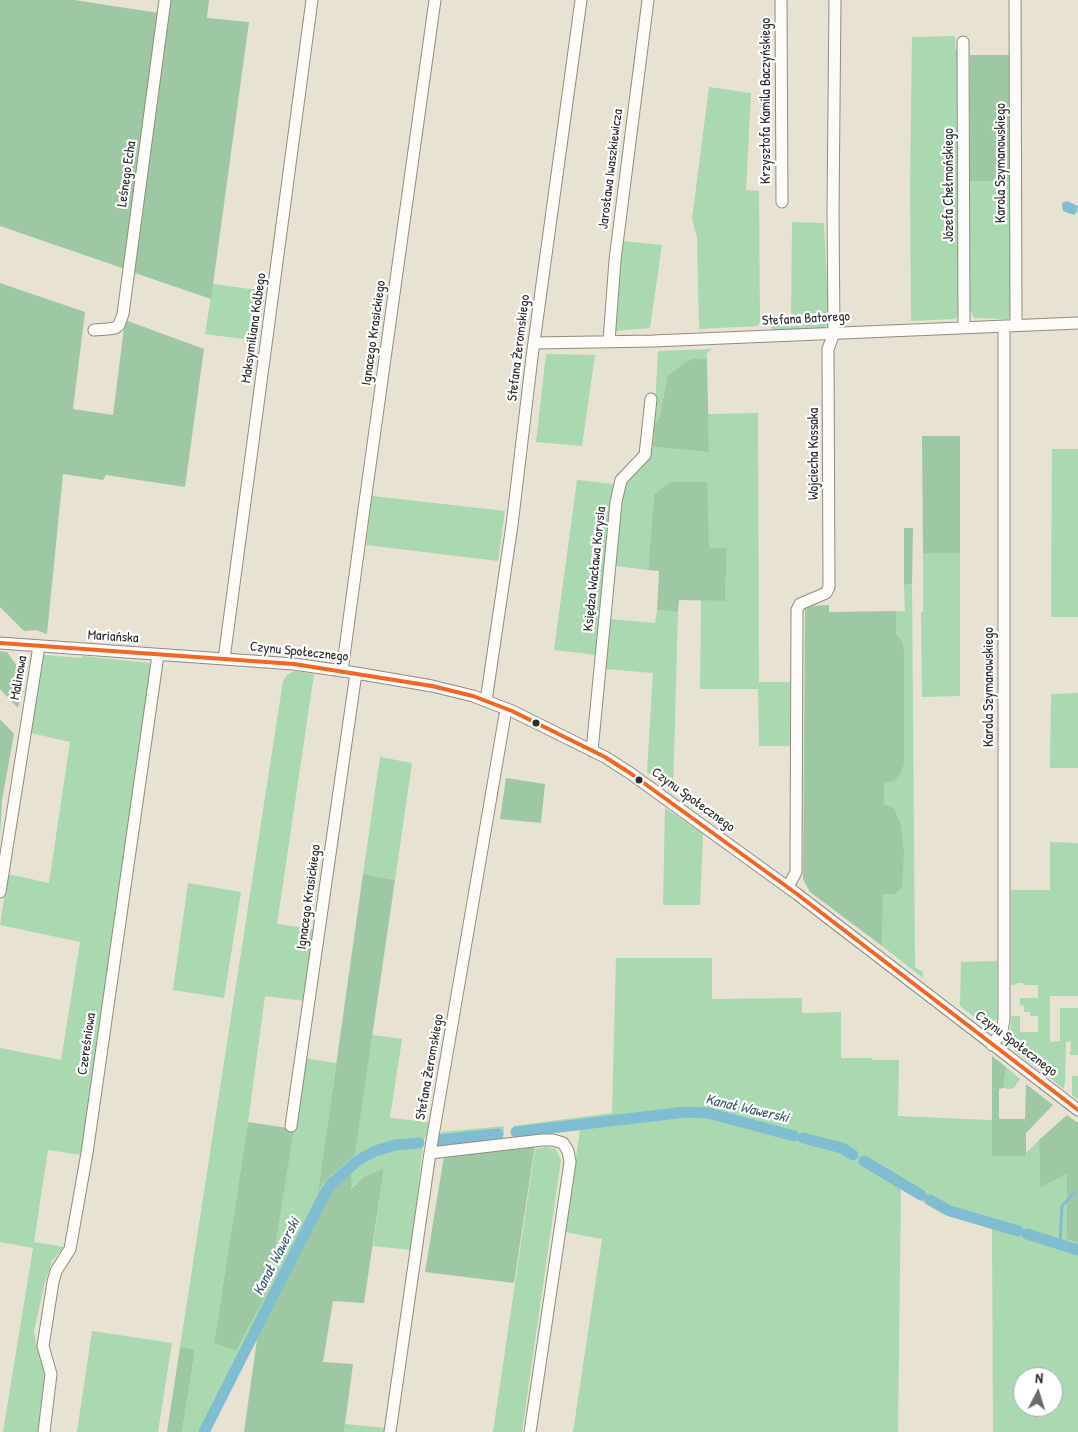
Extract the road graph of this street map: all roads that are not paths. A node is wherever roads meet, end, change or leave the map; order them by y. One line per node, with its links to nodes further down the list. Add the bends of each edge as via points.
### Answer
1 (165, 0): 15 (street, Leśnego Echa, via 123,314 116,328)
2 (312, 0): 23 (street, Maksymiliana Kolbego)
3 (435, 0): 24 (street, Ignacego Krasickiego)
4 (581, 0): 18 (street, Stefana Żeromskiego)
5 (648, 0): 17 (street, Jarosława Iwaszkiewicza, via 615,260)
6 (781, 0): 10 (street, Krzysztofa Kamila Baczyńskiego)
7 (835, 0): 16 (street, Wojciecha Kossaka)
8 (1015, 0): 12 (street, Karola Szymanowskiego)
9 (963, 42): 14 (street, Józefa Chełmońskiego)
10 (782, 202)
11 (1078, 323): 12 (street, Stefana Batorego)
12 (1016, 325): 13 (street, Stefana Batorego)
13 (1004, 326): 14 (street, Stefana Batorego); 31 (street, Karola Szymanowskiego, via 1004,1019 1002,1031)
14 (964, 327): 16 (street, Stefana Batorego)
15 (94, 330)
16 (834, 333): 17 (street, Stefana Batorego); 29 (street, Wojciecha Kossaka, via 828,349 829,587 826,593 800,604 797,610 796,872)
17 (609, 341): 18 (street, Stefana Batorego)
18 (534, 343): 26 (street, Stefana Żeromskiego)
19 (651, 399): 28 (street, Księdza Wacława Korysia, via 645,455 621,480 616,502)
20 (0, 643): 21 (street, Mariańska)
21 (39, 646): 22 (street, Mariańska); 30 (street, Malinowa)
22 (158, 655): 23 (street, Mariańska); 35 (street, Czereśniowa, via 70,1250 52,1282 43,1346 51,1374)
23 (224, 659): 24 (street, Czynu Społecznego)
24 (342, 671): 25 (street, Czynu Społecznego)
25 (356, 673): 26 (street, Czynu Społecznego, via 432,686); 33 (street, Ignacego Krasickiego)
26 (486, 701): 27 (street, Czynu Społecznego)
27 (506, 709): 28 (street, Czynu Społecznego); 34 (street, Stefana Żeromskiego)
28 (592, 750): 29 (street, Czynu Społecznego, via 624,768)
29 (788, 887): 31 (street, Czynu Społecznego)
30 (0, 892)
31 (992, 1045): 32 (street, Czynu Społecznego)
32 (1078, 1110)
33 (291, 1126)
34 (430, 1153): 36 (street, Stefana Żeromskiego); 37 (street, via 542,1140 563,1144 568,1152 570,1162)
35 (44, 1432)
36 (390, 1432)
37 (530, 1432)

